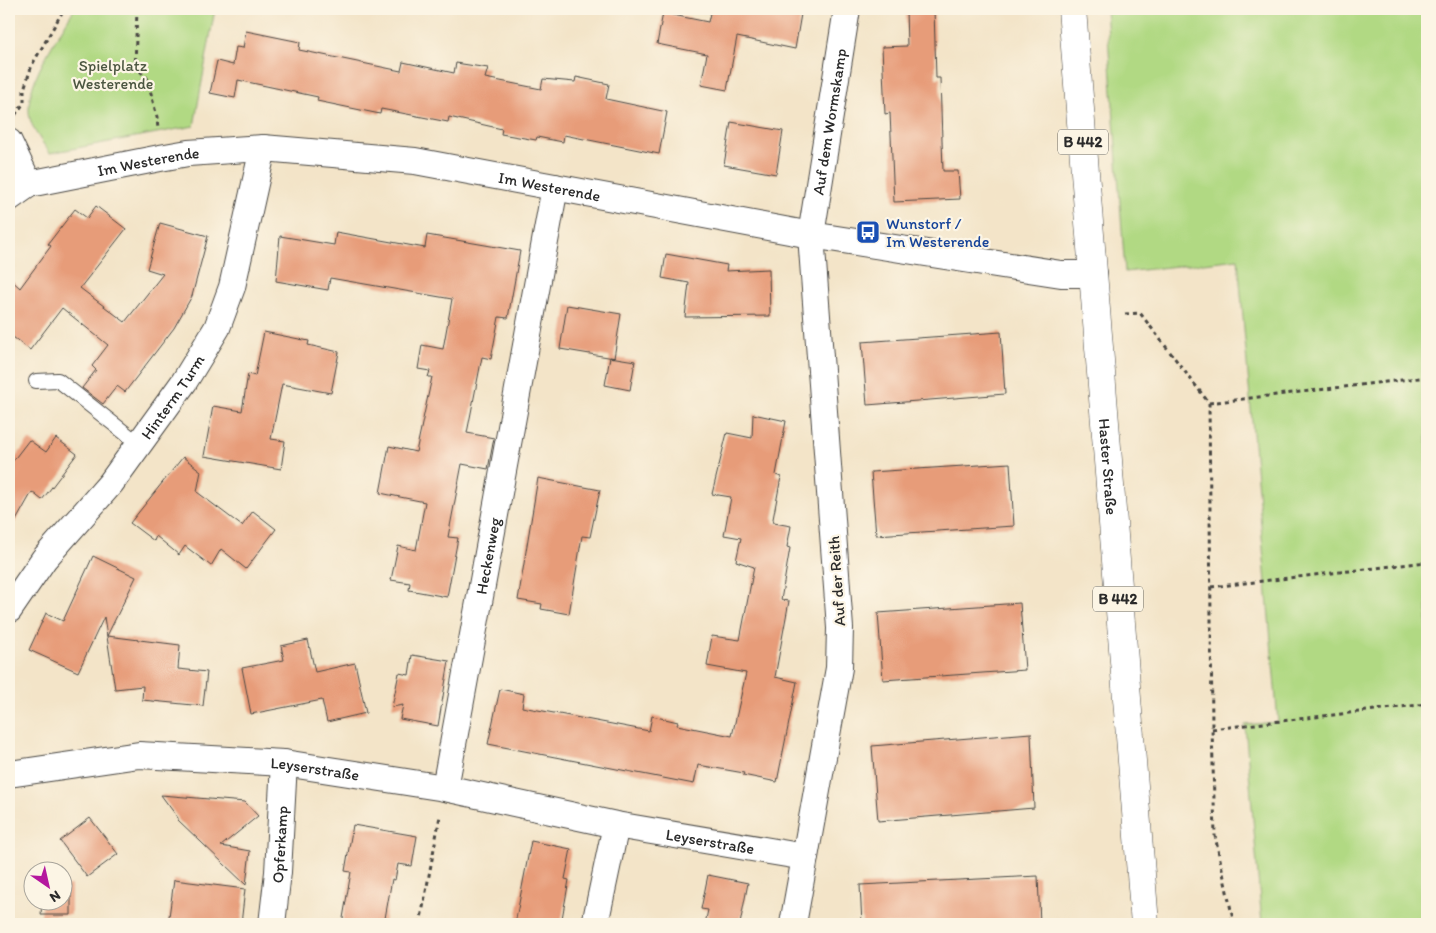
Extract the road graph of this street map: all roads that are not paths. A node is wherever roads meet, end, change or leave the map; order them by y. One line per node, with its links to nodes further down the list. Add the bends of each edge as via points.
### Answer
1 (847, 9): 7 (street, Auf dem Wormskamp)
2 (1072, 9): 8 (main road, Haster Straße / B 442)
3 (9, 142): 6 (street)
4 (263, 148): 5 (street, Im Westerende, via 415,161); 6 (street, Im Westerende, via 188,153); 10 (street, Hinterm Turm, via 232,287 217,328 184,382)
5 (555, 187): 7 (street, Im Westerende); 14 (street, Heckenweg)
6 (19, 191)
7 (811, 234): 8 (street, Im Westerende, via 1061,274); 16 (street, Auf der Reith, via 840,628 840,668)
8 (1094, 274): 20 (main road, Haster Straße / B 442)
9 (36, 382): 10 (lane, via 58,380)
10 (138, 444): 11 (street, Hinterm Turm, via 111,483 44,559)
11 (9, 610)
12 (284, 763): 13 (street, Leyserstraße, via 139,755); 14 (street, Leyserstraße); 17 (street, Opferkamp)
13 (9, 774)
14 (445, 788): 15 (street, Leyserstraße)
15 (616, 825): 16 (street, Leyserstraße); 18 (street)
16 (805, 857): 19 (street, Auf der Reith)
17 (272, 924)
18 (595, 924)
19 (793, 924)
20 (1145, 924)

